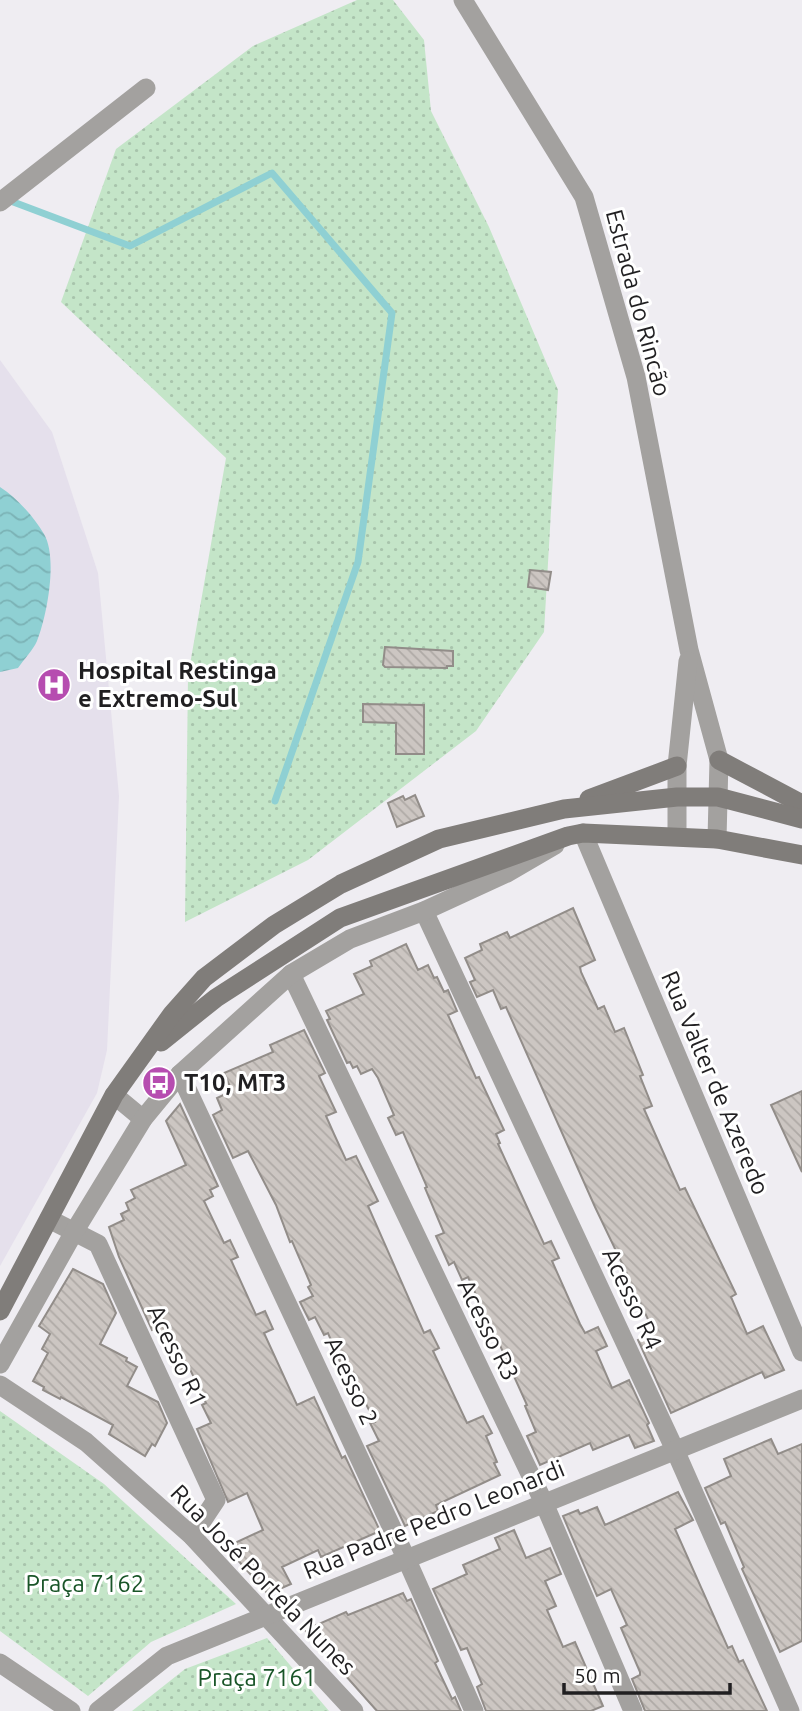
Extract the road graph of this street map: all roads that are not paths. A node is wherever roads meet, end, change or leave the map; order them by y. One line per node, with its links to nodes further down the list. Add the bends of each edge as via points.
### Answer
1 (463, 0): 4 (street, Estrada do Rincão, via 584,197 636,377)
2 (146, 88): 3 (street)
3 (0, 202)
4 (689, 650): 5 (street, Estrada do Rincão); 6 (street, Estrada do Rincão)
5 (719, 760): 8 (street, Estrada do Rincão); 9 (main road)
6 (677, 766): 7 (street, Estrada do Rincão); 10 (main road)
7 (677, 797): 8 (main road); 10 (main road); 13 (street, Estrada do Rincão)
8 (718, 797): 11 (main road); 14 (street, Estrada do Rincão)
9 (802, 804)
10 (564, 809): 20 (main road, via 439,839 341,884 274,925 204,978)
11 (802, 819)
12 (576, 834): 13 (main road); 16 (street, via 507,873); 17 (main road); 27 (street, Rua Valter de Azeredo)
13 (677, 836): 14 (main road)
14 (718, 839): 15 (main road)
15 (802, 855)
16 (424, 911): 18 (street); 31 (street, Acesso R4)
17 (340, 918): 18 (street); 20 (main road, via 216,998)
18 (350, 939): 19 (street)
19 (290, 974): 21 (street); 32 (street, Acesso R3)
20 (142, 1058): 22 (main road)
21 (180, 1074): 23 (street); 34 (street, Acesso 2)
22 (114, 1095): 23 (street); 24 (main road)
23 (144, 1119): 25 (street)
24 (49, 1219): 25 (street, Acesso R1); 26 (main road)
25 (74, 1232): 28 (street); 33 (street, Acesso R1, via 98,1244 216,1500)
26 (0, 1311)
27 (802, 1352)
28 (0, 1364)
29 (0, 1385): 33 (street, Rua José Portela Nunes, via 86,1442)
30 (802, 1399): 31 (street, Rua Padre Pedro Leonardi)
31 (675, 1450): 32 (street, Rua Padre Pedro Leonardi); 42 (street, Acesso R4)
32 (544, 1503): 34 (street, Rua Padre Pedro Leonardi); 41 (street, Acesso R3)
33 (192, 1536): 35 (street, Rua José Portela Nunes)
34 (406, 1558): 35 (street, Rua Padre Pedro Leonardi); 40 (street, Acesso 2)
35 (266, 1614): 38 (street, Rua Padre Pedro Leonardi, via 167,1656); 39 (street, Rua José Portela Nunes)
36 (0, 1663): 37 (street)
37 (71, 1711)
38 (98, 1711)
39 (354, 1711)
40 (474, 1711)
41 (633, 1711)
42 (790, 1711)

